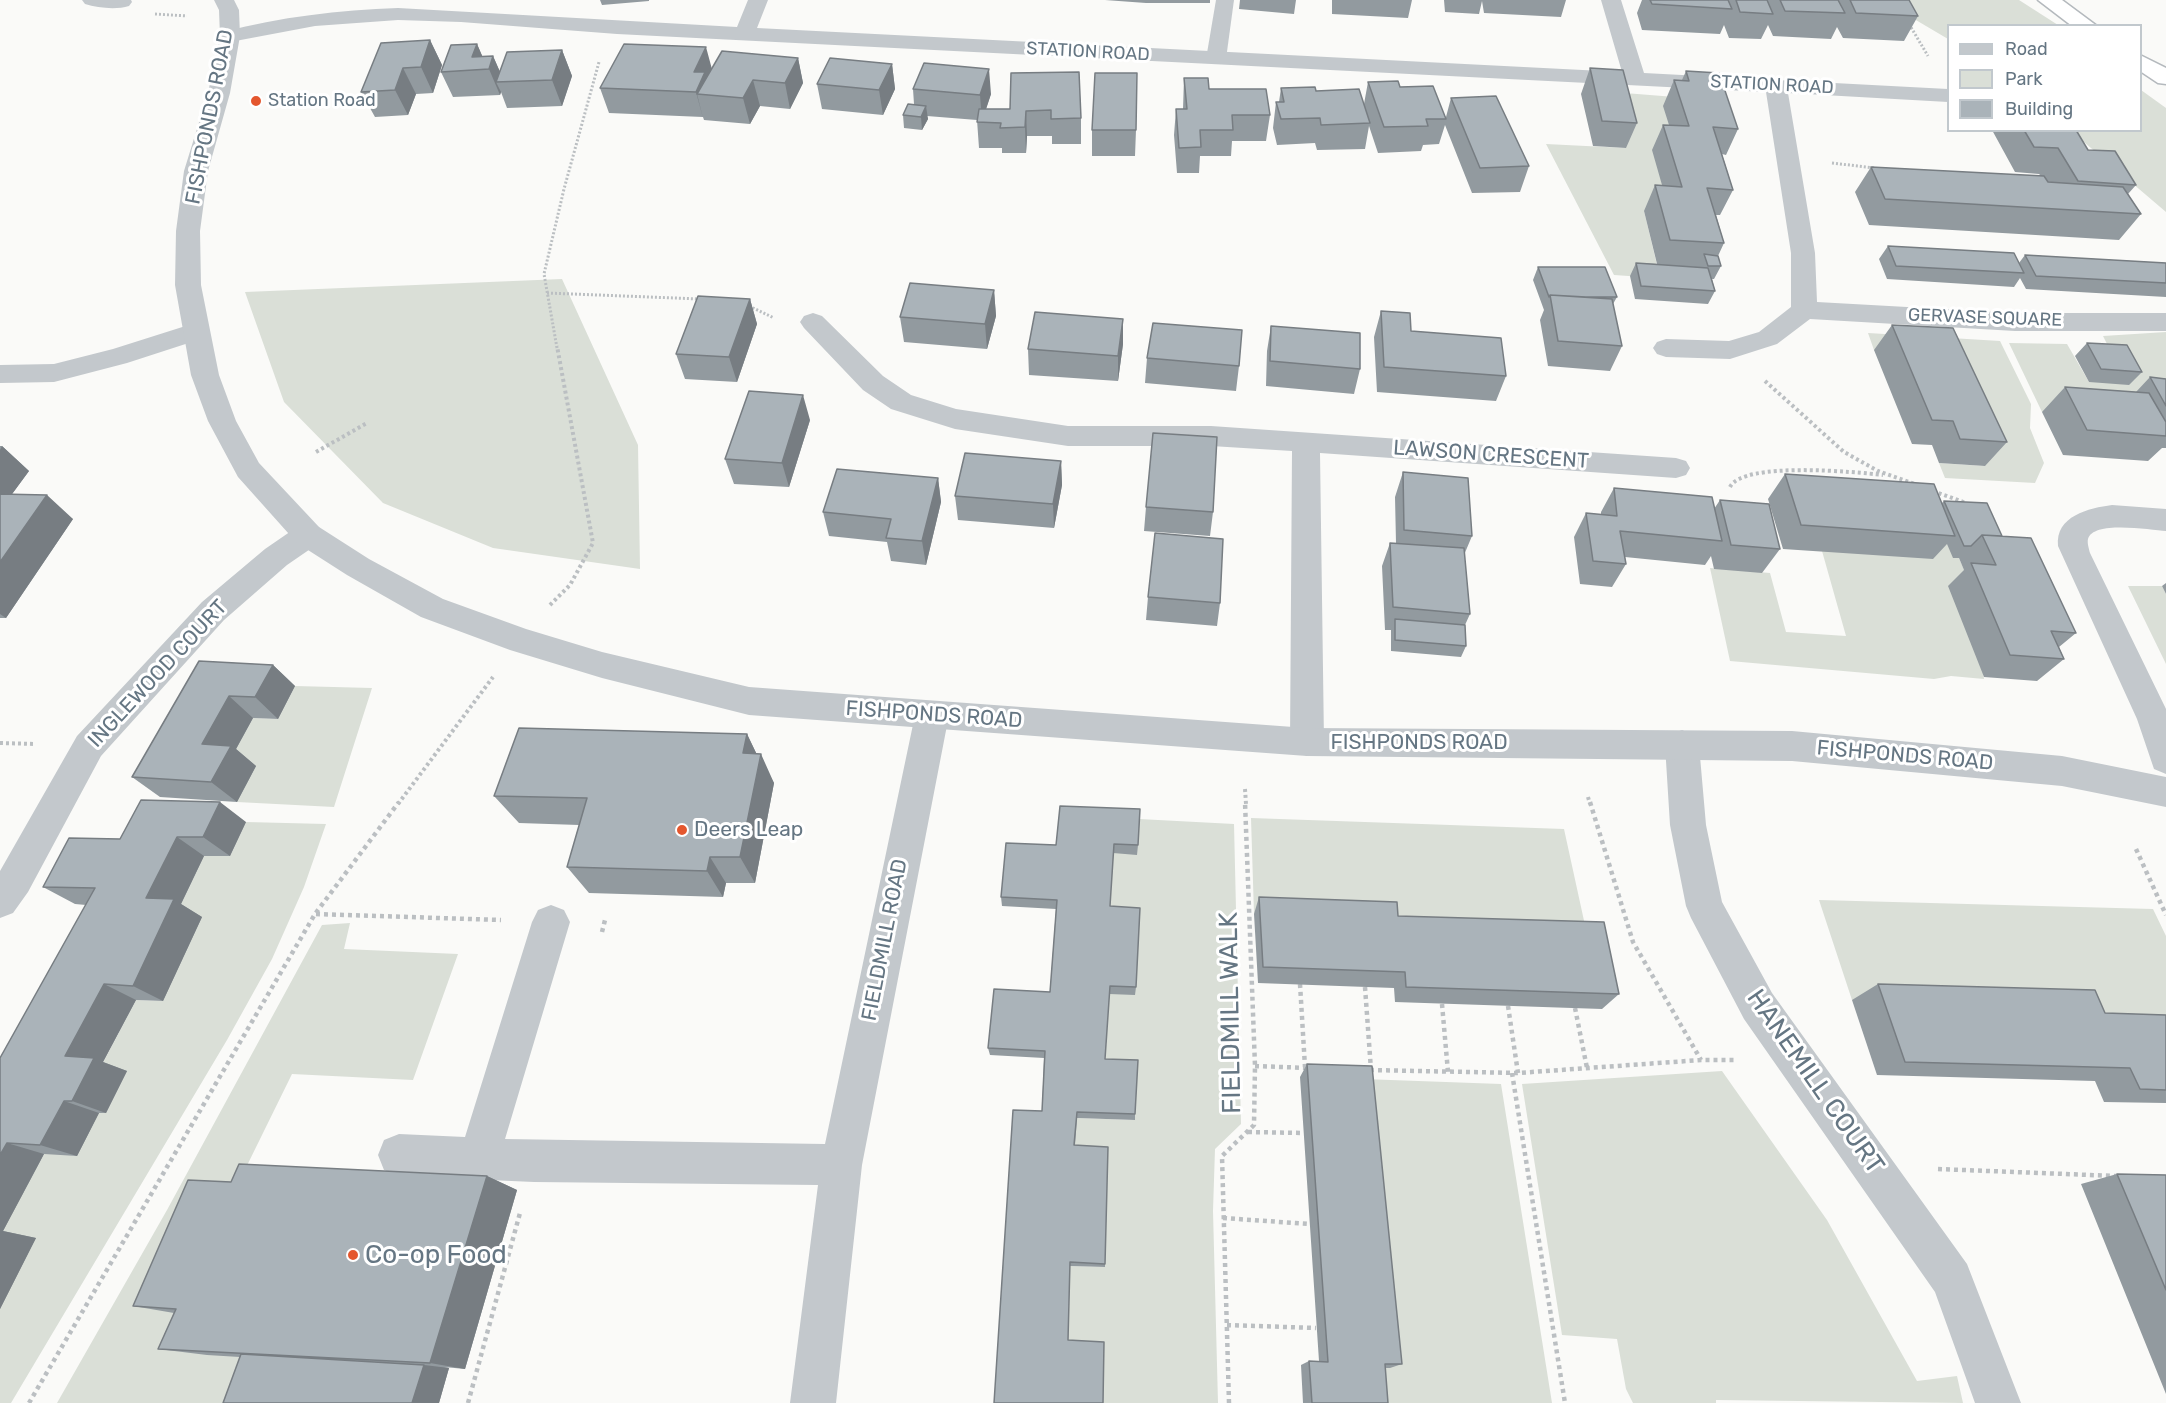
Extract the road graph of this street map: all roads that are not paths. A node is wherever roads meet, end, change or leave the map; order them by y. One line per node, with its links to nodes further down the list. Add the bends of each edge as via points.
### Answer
1 (92, 0): 7 (street)
2 (224, 0): 11 (street, FISHPONDS ROAD, via 229,10)
3 (758, 0): 10 (street)
4 (1225, 0): 12 (lane)
5 (1611, 0): 14 (street)
6 (2048, 0): 9 (highway)
7 (122, 2)
8 (455, 8): 10 (street, STATION ROAD, via 620,28); 11 (street, STATION ROAD, via 291,22)
9 (2084, 24)
10 (745, 32): 12 (street, STATION ROAD)
11 (230, 36): 21 (street, FISHPONDS ROAD, via 219,93 196,171 188,231 188,285)
12 (1216, 59): 14 (street, STATION ROAD)
13 (2142, 62): 15 (highway)
14 (1634, 77): 16 (street, STATION ROAD)
15 (2166, 78)
16 (1776, 86): 17 (street, STATION ROAD); 18 (street, via 1803,253)
17 (1947, 95)
18 (1804, 310): 20 (street, GERVASE SQUARE, via 2015,322); 22 (street, via 1768,338 1730,350)
19 (813, 322): 24 (street, LAWSON CRESCENT, via 873,383 901,402 955,419 1068,436 1211,436)
20 (2166, 322)
21 (195, 332): 23 (street, via 54,373); 27 (street, FISHPONDS ROAD, via 222,421 248,470)
22 (1666, 348)
23 (0, 374)
24 (1306, 442): 25 (street, LAWSON CRESCENT); 29 (street)
25 (1676, 468)
26 (2166, 520): 31 (street, via 2100,517 2078,528 2073,539 2075,553 2154,719)
27 (308, 535): 28 (street, FISHPONDS ROAD, via 432,608 602,665 749,701); 33 (street, INGLEWOOD COURT, via 213,611 89,746)
28 (932, 715): 29 (street, FISHPONDS ROAD); 37 (street, FIELDMILL ROAD)
29 (1307, 742): 30 (street, FISHPONDS ROAD)
30 (1682, 745): 32 (street, FISHPONDS ROAD, via 1792,746 2051,770); 39 (street, HANEMILL COURT, via 1688,825 1704,906 1758,1006 1952,1279)
31 (2166, 759)
32 (2166, 792)
33 (0, 901)
34 (551, 922): 36 (street)
35 (399, 1155): 36 (street)
36 (479, 1158): 37 (street)
37 (841, 1165): 38 (street, FIELDMILL ROAD)
38 (813, 1403)
39 (1998, 1403)

